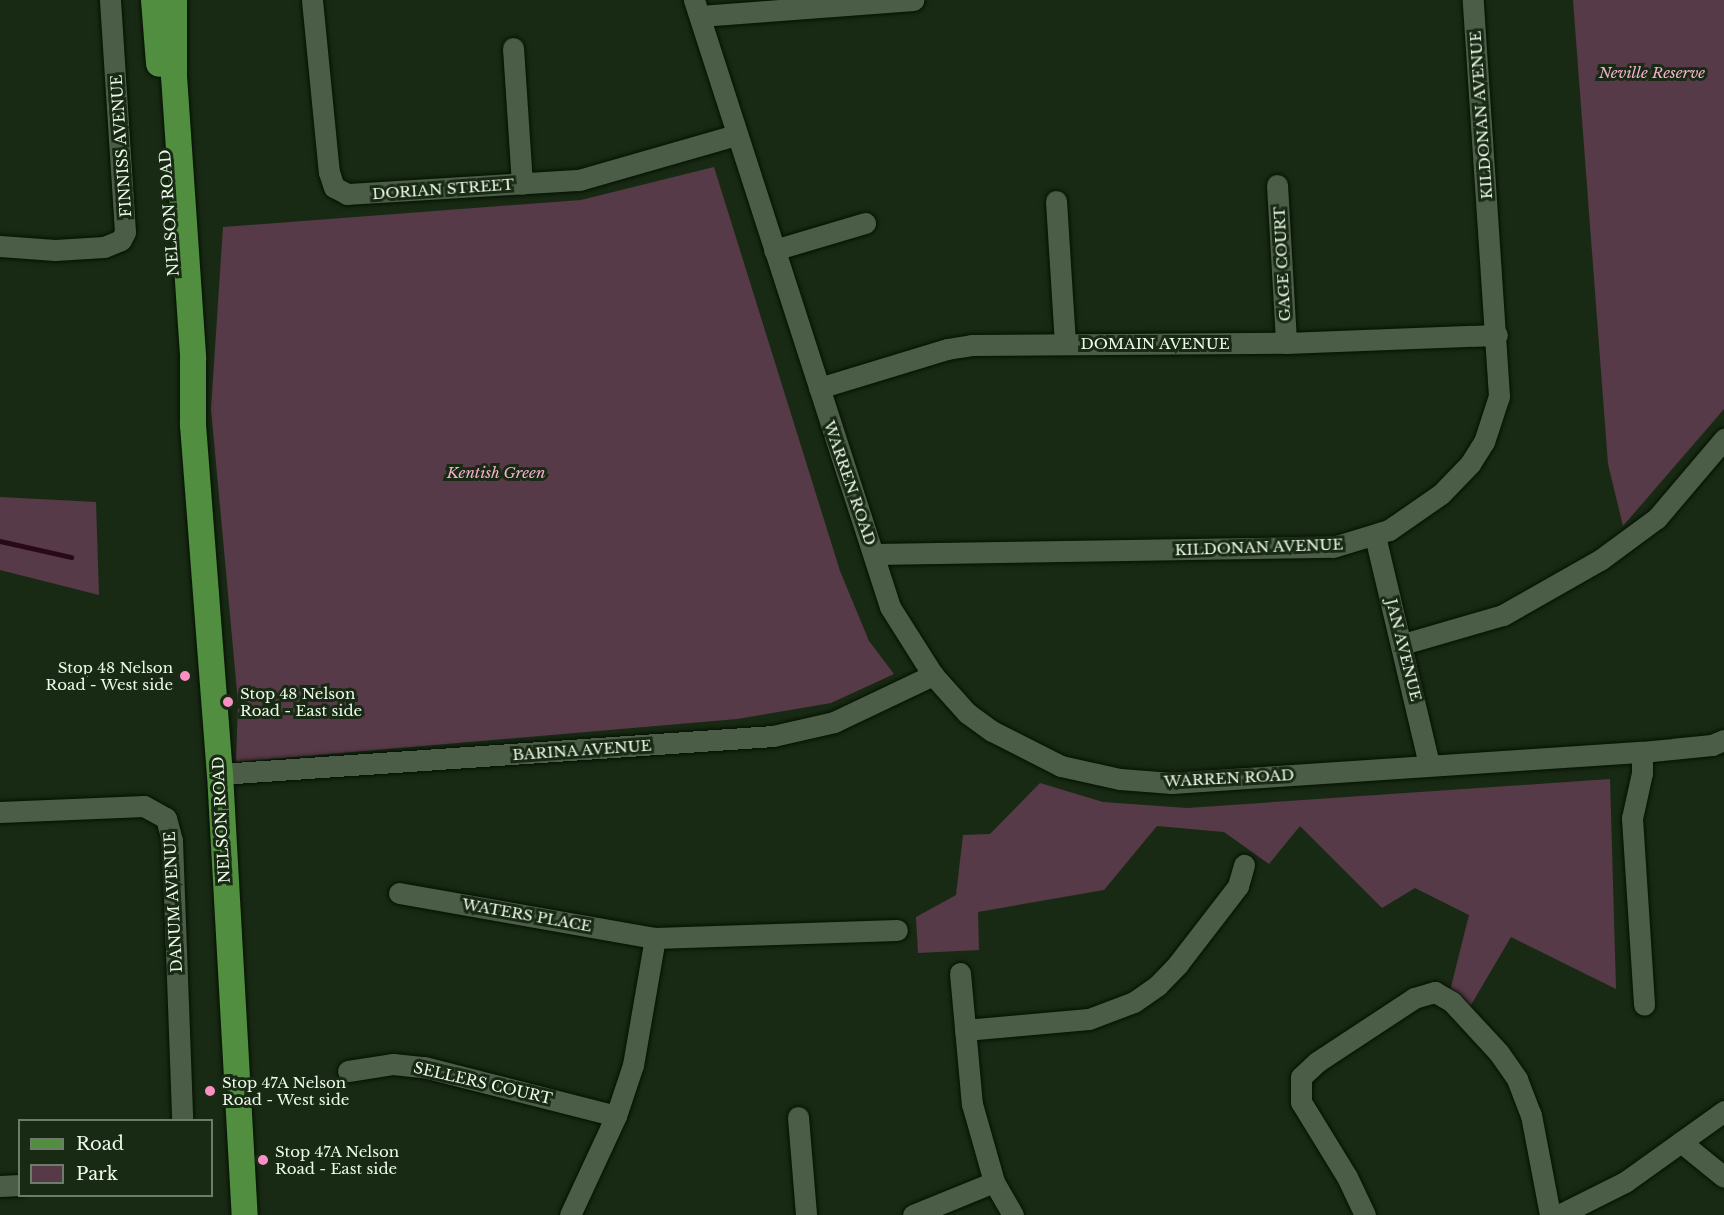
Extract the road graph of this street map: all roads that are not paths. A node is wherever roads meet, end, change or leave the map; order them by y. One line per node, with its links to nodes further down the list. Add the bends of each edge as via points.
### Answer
1 (111, 0): 14 (street, FINNISS AVENUE, via 125,232 121,240 104,247 47,250)
2 (154, 0): 20 (main road, NELSON ROAD, via 178,337)
3 (174, 0): 20 (main road, NELSON ROAD, via 174,76 193,358)
4 (312, 0): 10 (street, DORIAN STREET, via 329,172 334,187 359,195)
5 (913, 0): 7 (street)
6 (1473, 0): 16 (street, KILDONAN AVENUE)
7 (697, 8): 9 (street, WARREN ROAD)
8 (513, 48): 10 (street)
9 (736, 135): 10 (street, DORIAN STREET, via 609,174); 15 (street, WARREN ROAD)
10 (522, 184)
11 (1277, 185): 17 (street, GAGE COURT)
12 (1056, 201): 18 (street)
13 (865, 223): 15 (street)
14 (0, 246)
15 (774, 250): 19 (street, WARREN ROAD)
16 (1497, 335): 17 (street, DOMAIN AVENUE); 22 (street, KILDONAN AVENUE, via 1497,406 1478,453 1432,502)
17 (1286, 343): 18 (street, DOMAIN AVENUE)
18 (1065, 344): 19 (street, DOMAIN AVENUE, via 960,346)
19 (819, 388): 23 (street, WARREN ROAD)
20 (193, 425): 29 (main road, NELSON ROAD)
21 (1724, 439): 24 (street, via 1657,518 1600,560 1503,615)
22 (1375, 536): 23 (street, KILDONAN AVENUE, via 1334,547 1298,549); 24 (street, JAN AVENUE)
23 (874, 554): 25 (street, WARREN ROAD, via 898,624)
24 (1403, 644): 28 (street, JAN AVENUE)
25 (933, 675): 28 (street, WARREN ROAD, via 967,712 1016,746 1061,766 1119,779 1172,783); 29 (street, BARINA AVENUE, via 834,722 773,736)
26 (1724, 740): 27 (street, WARREN ROAD, via 1712,745)
27 (1641, 752): 28 (street, WARREN ROAD); 36 (street, via 1641,779 1632,819)
28 (1429, 765)
29 (220, 774): 49 (main road, NELSON ROAD)
30 (0, 812): 42 (street, DANUM AVENUE, via 144,806 166,818 172,841)
31 (1244, 865): 37 (street, via 1238,886 1178,964 1134,1002 1089,1019)
32 (399, 893): 34 (street, WATERS PLACE)
33 (897, 930): 34 (street, WATERS PLACE)
34 (655, 938): 40 (street, via 638,1045)
35 (960, 973): 37 (street)
36 (1644, 1005)
37 (964, 1030): 45 (street, via 972,1104)
38 (348, 1071): 40 (street, SELLERS COURT, via 393,1064 424,1067)
39 (1724, 1111): 43 (street)
40 (616, 1116): 48 (street)
41 (798, 1117): 50 (street)
42 (182, 1119)
43 (1681, 1142): 44 (street); 55 (street, via 1625,1182)
44 (1724, 1177)
45 (994, 1182): 51 (street); 52 (street)
46 (18, 1185): 47 (street)
47 (0, 1186)
48 (576, 1213)
49 (245, 1215)
50 (806, 1215)
51 (913, 1215)
52 (1013, 1215)
53 (1365, 1215): 54 (street, via 1300,1102 1301,1077 1317,1062 1414,998 1435,992 1499,1053 1517,1079 1531,1115)
54 (1551, 1215)
55 (1559, 1215)

